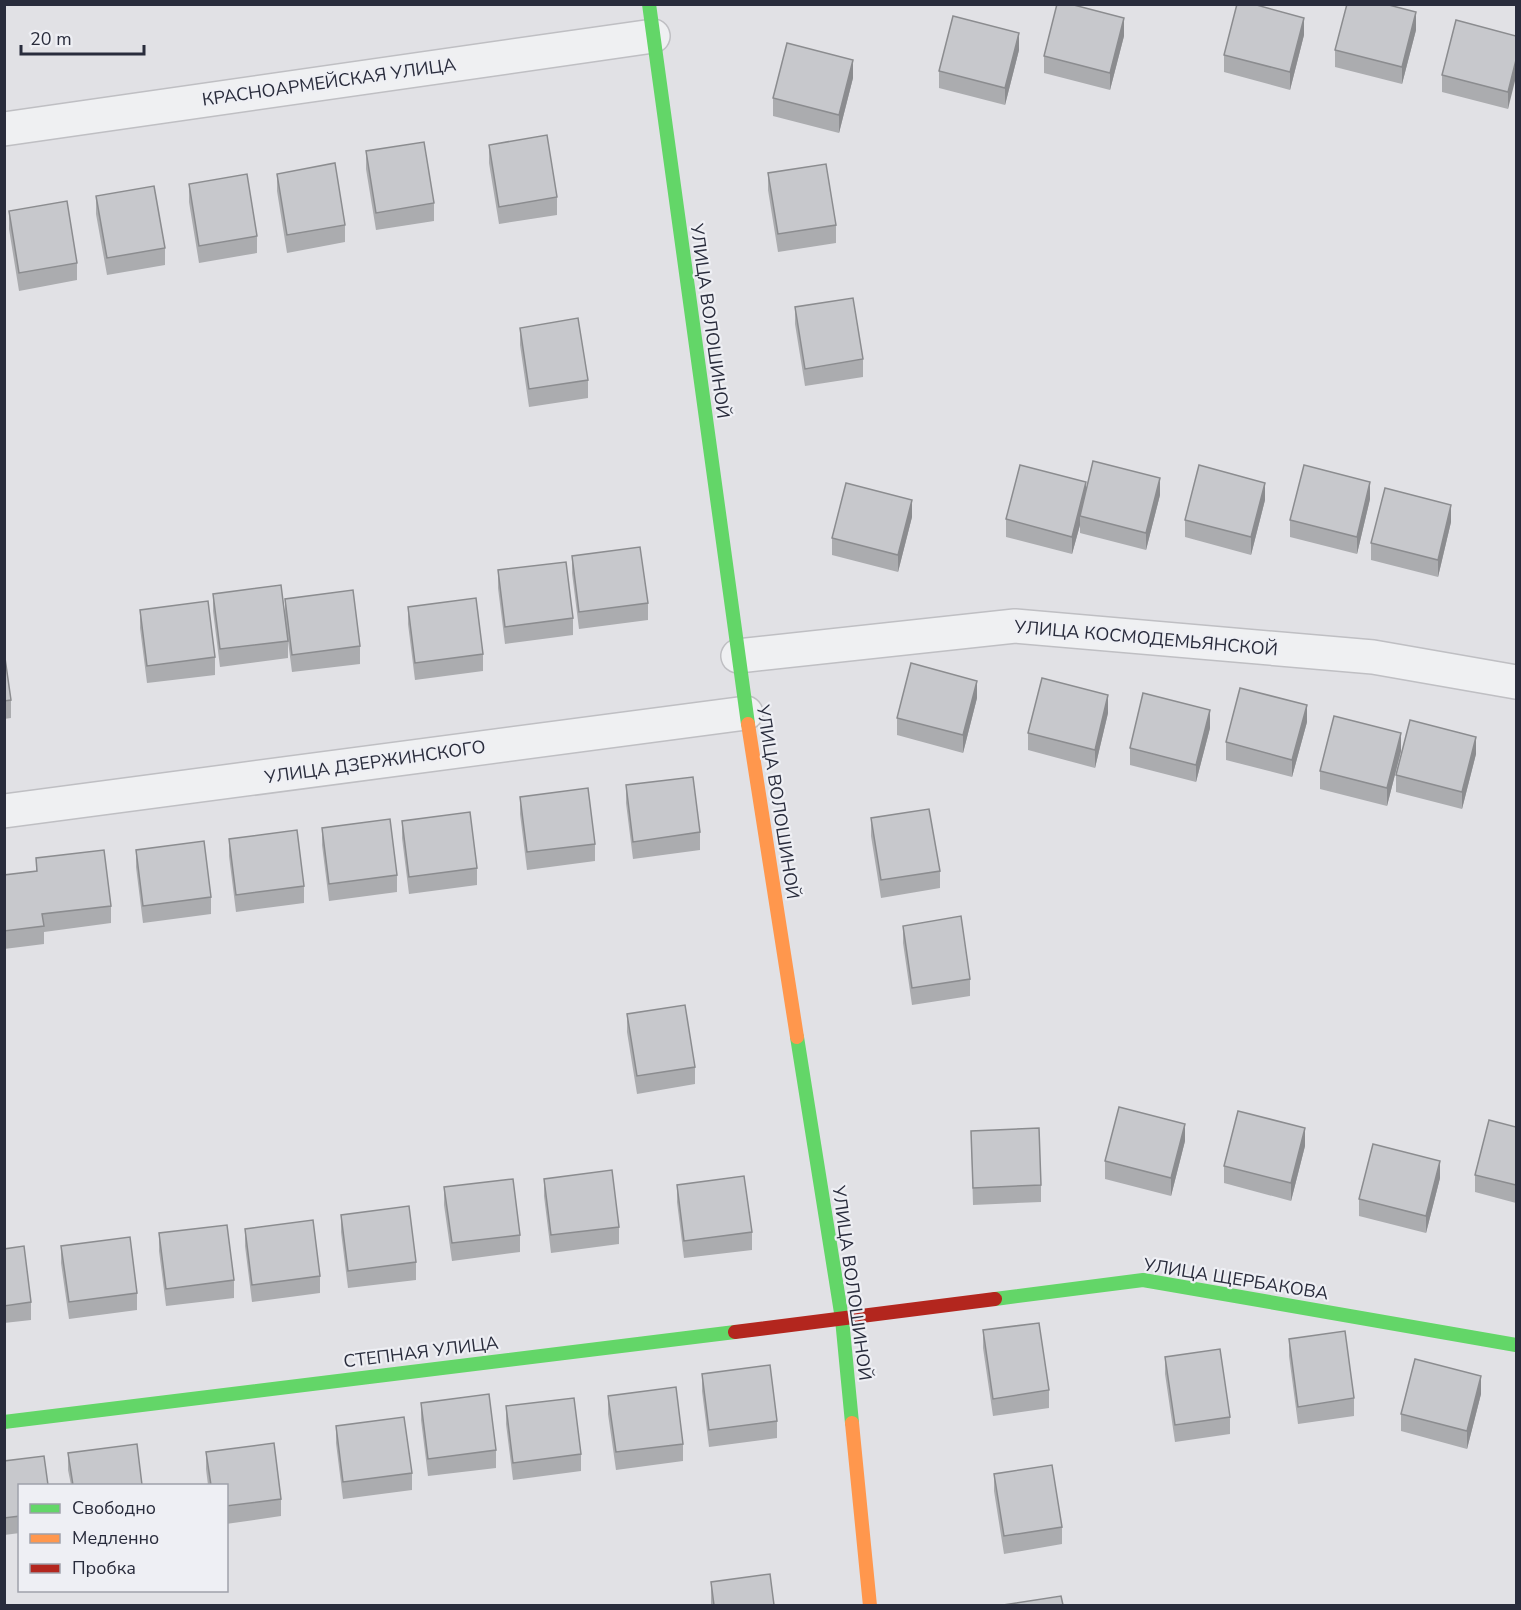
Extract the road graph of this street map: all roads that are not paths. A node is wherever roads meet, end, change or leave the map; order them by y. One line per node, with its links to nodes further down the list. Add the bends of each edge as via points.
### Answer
1 (651, 20): 2 (street, КРАСНОАРМЕЙСКАЯ УЛИЦА); 3 (street, УЛИЦА ВОЛОШИНОЙ)
2 (4, 129)
3 (738, 656): 4 (street, УЛИЦА КОСМОДЕМЬЯНСКОЙ, via 1016,626 1373,657); 5 (street, УЛИЦА ВОЛОШИНОЙ)
4 (1516, 682)
5 (746, 713): 6 (street, УЛИЦА ДЗЕРЖИНСКОГО); 7 (street, УЛИЦА ВОЛОШИНОЙ)
6 (4, 812)
7 (842, 1318): 8 (street, УЛИЦА ЩЕРБАКОВА, via 1143,1280); 9 (street, СТЕПНАЯ УЛИЦА); 10 (street, УЛИЦА ВОЛОШИНОЙ)
8 (1516, 1345)
9 (4, 1422)
10 (870, 1605)

